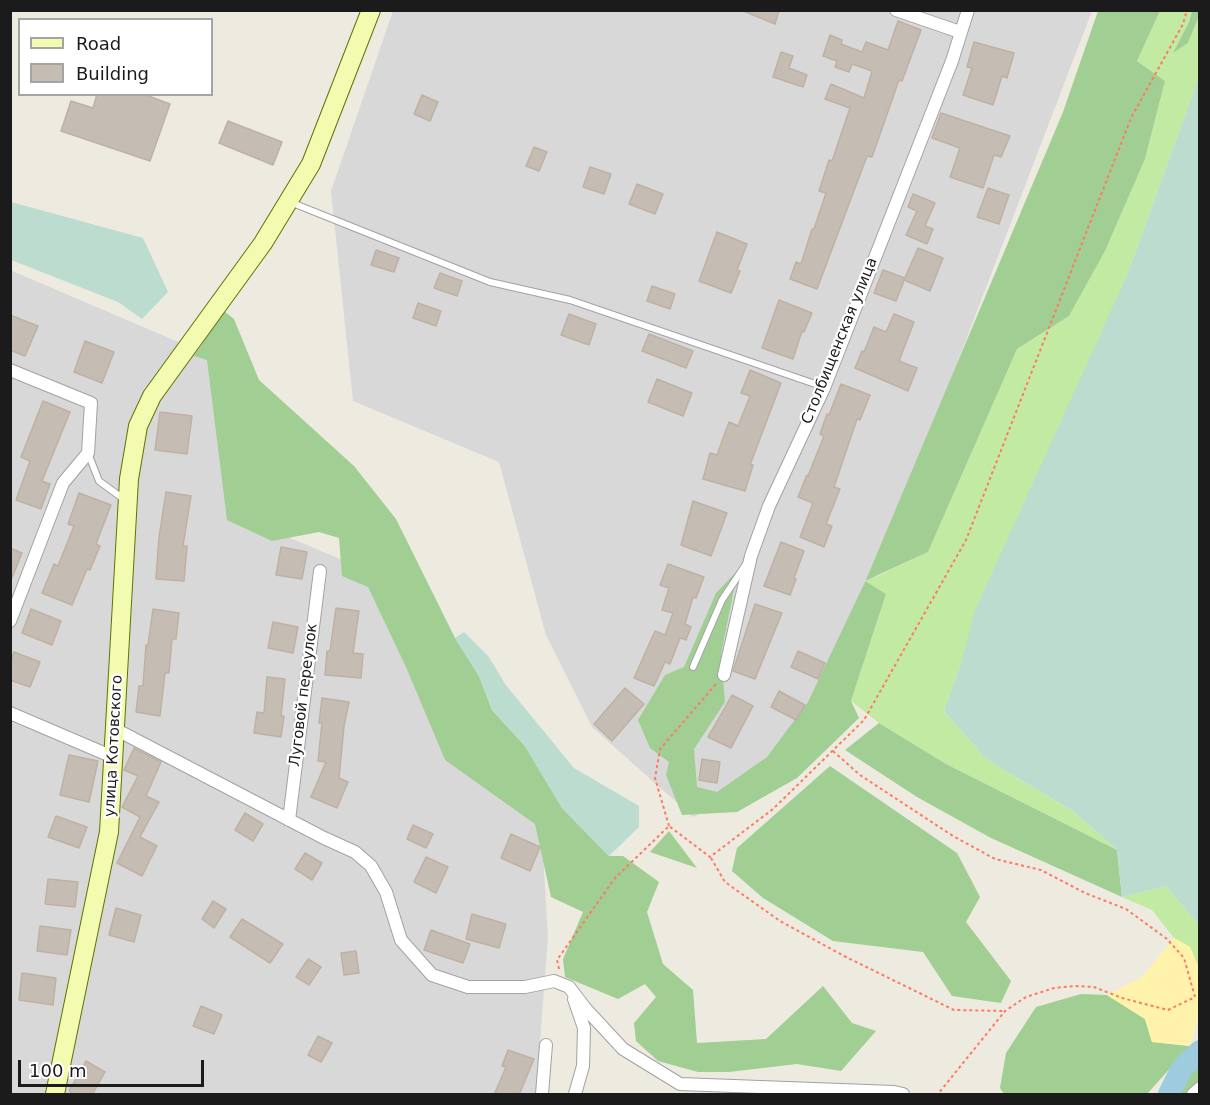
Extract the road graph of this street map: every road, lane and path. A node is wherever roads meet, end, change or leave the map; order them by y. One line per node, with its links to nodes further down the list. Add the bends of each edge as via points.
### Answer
1 (371, 10): 6 (street, улица Котовского, via 311,164)
2 (896, 10): 5 (street)
3 (968, 10): 5 (street, Столбищенская улица)
4 (1187, 10): 18 (path, via 1131,118 966,540 864,720)
5 (960, 32): 8 (street, Столбищенская улица)
6 (290, 202): 8 (lane, via 490,282 570,300); 10 (street, улица Котовского, via 152,396 138,426)
7 (10, 370): 9 (street, via 91,403)
8 (824, 387): 11 (street, Столбищенская улица)
9 (88, 453): 10 (lane, via 99,481); 13 (street, via 63,483)
10 (128, 502): 17 (street, улица Котовского)
11 (751, 556): 14 (lane, via 722,600); 15 (street, Столбищенская улица)
12 (320, 571): 20 (street, Луговой переулок)
13 (10, 621)
14 (693, 668)
15 (724, 675): 21 (path, via 660,749 655,778)
16 (10, 713): 19 (street)
17 (115, 729): 19 (street, улица Котовского); 20 (street)
18 (832, 751): 22 (path, via 773,809); 24 (path, via 860,775 995,859 1041,870 1126,909 1167,939 1184,957 1195,997 1168,1010 1094,987 1075,986 1026,997)
19 (113, 757): 27 (street, улица Котовского, via 109,832)
20 (289, 820): 23 (street, via 355,852 371,866 386,892 401,940 432,975 468,987 525,987 554,981)
21 (669, 826): 22 (path); 23 (path, via 615,878 558,960)
22 (710, 857): 24 (path, via 724,882 780,921 844,956 954,1010)
23 (565, 985): 29 (street, via 584,1028 583,1066); 30 (street, via 623,1049 680,1084)
24 (1005, 1011): 31 (path)
25 (546, 1045): 28 (street)
26 (1200, 1088): 32 (street)
27 (55, 1095)
28 (542, 1095)
29 (575, 1095)
30 (903, 1095)
31 (938, 1095)
32 (1193, 1095)

